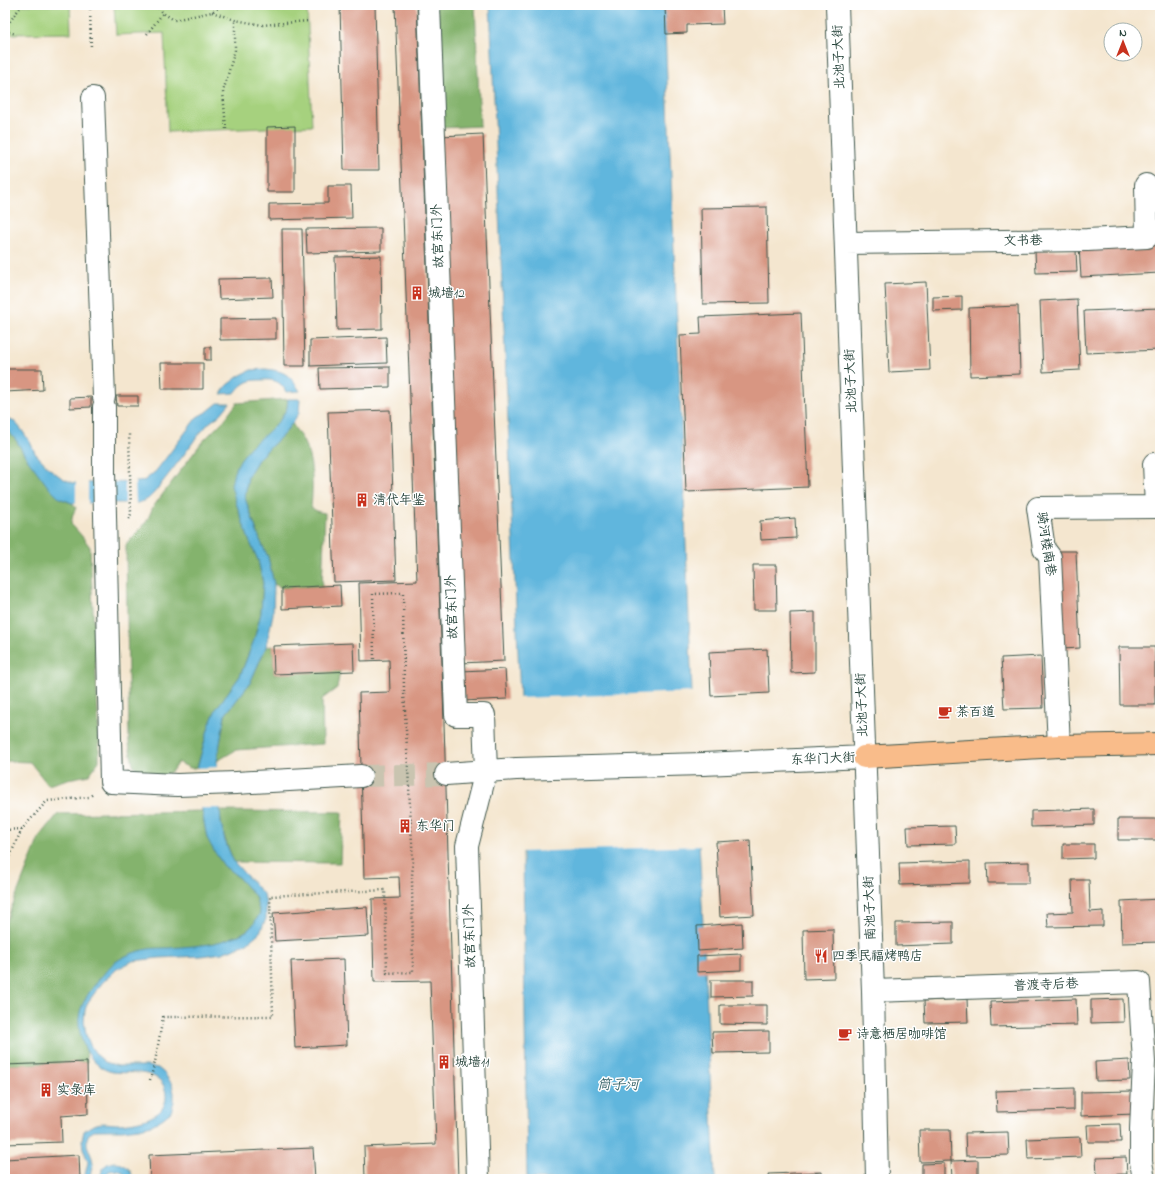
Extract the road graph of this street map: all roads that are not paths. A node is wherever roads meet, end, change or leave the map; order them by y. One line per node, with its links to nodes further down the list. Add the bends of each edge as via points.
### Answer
1 (430, 5): 10 (street, 故宫东门外, via 456,716 484,715)
2 (837, 5): 5 (street, 北池子大街)
3 (93, 98): 12 (street, via 104,402 111,782 177,785)
4 (1146, 185): 5 (street, 文书巷, via 1147,237)
5 (846, 243): 9 (street, 北池子大街)
6 (1160, 464): 8 (street, 骑河楼南巷, via 1154,464 1156,507 1038,508 1044,549 1050,557)
7 (1160, 744): 8 (main road, 东华门大街)
8 (1059, 746): 9 (main road, 东华门大街)
9 (864, 757): 10 (street, 东华门大街); 13 (street, 南池子大街)
10 (486, 771): 11 (street, 东华门大街); 15 (street, 故宫东门外, via 468,846)
11 (446, 774)
12 (361, 776)
13 (873, 991): 14 (street, 普渡寺后巷, via 1139,982); 16 (street, 南池子大街)
14 (1152, 1061): 17 (street, 普渡寺后巷, via 1141,1129)
15 (478, 1179)
16 (877, 1179)
17 (1144, 1179)

